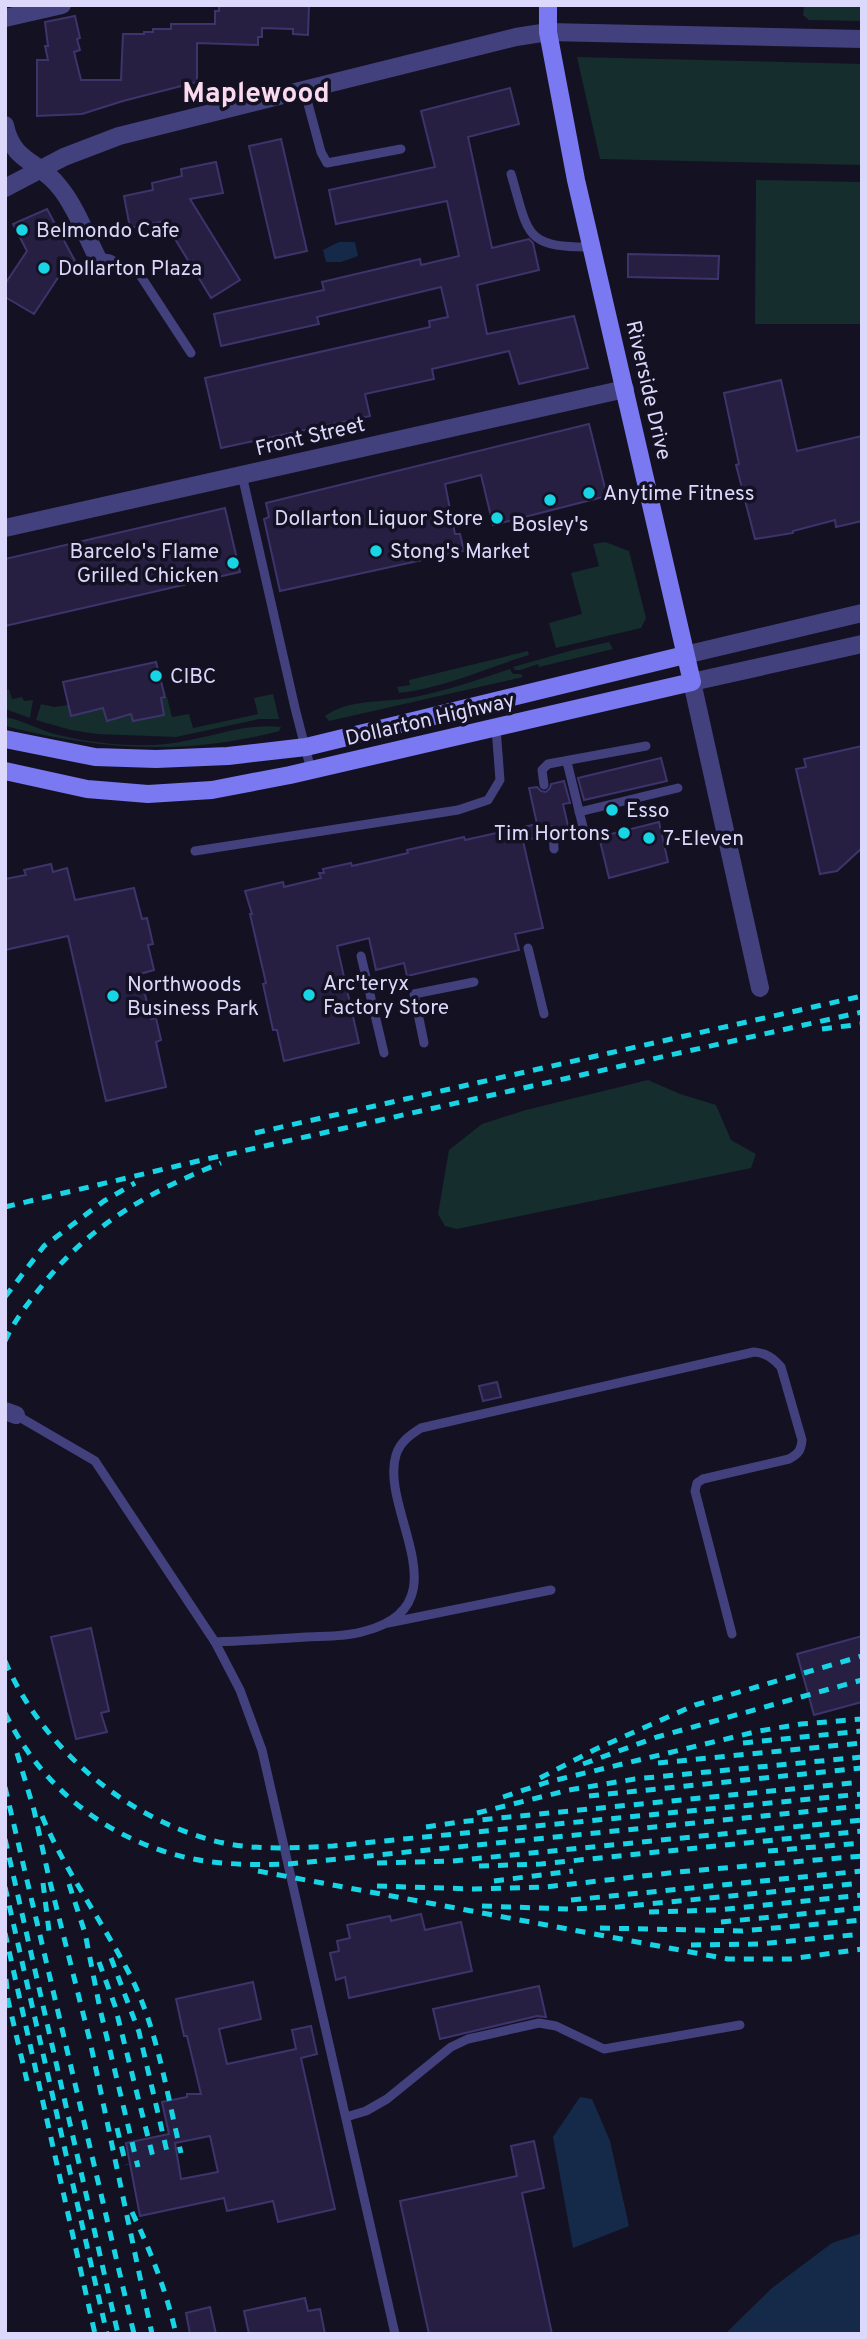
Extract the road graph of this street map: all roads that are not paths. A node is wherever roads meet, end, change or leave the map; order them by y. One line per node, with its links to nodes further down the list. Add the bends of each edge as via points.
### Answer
1 (62, 5): 3 (street)
2 (548, 5): 4 (main road, Riverside Drive)
3 (5, 18)
4 (548, 32): 5 (street); 6 (street); 12 (main road, Riverside Drive)
5 (862, 39)
6 (304, 88): 8 (lane, via 327,163); 9 (street, via 119,136)
7 (5, 125): 9 (street, via 12,148)
8 (401, 149)
9 (41, 168): 11 (street); 13 (street, via 64,191)
10 (510, 174): 12 (lane, via 533,236 565,248)
11 (5, 188)
12 (593, 247): 15 (main road, Riverside Drive)
13 (97, 257): 14 (lane, via 139,275)
14 (191, 353)
15 (625, 389): 16 (street, Front Street); 20 (main road, Riverside Drive)
16 (242, 475): 17 (street, Front Street); 25 (lane)
17 (5, 528)
18 (862, 613): 20 (street, Dollarton Highway)
19 (862, 644): 21 (street, Dollarton Highway)
20 (685, 656): 21 (main road, Riverside Drive); 25 (main road, Dollarton Highway)
21 (692, 682): 22 (main road, Dollarton Highway); 39 (street, Riverside Drive)
22 (496, 727): 27 (main road, Dollarton Highway); 35 (lane, via 500,780 488,800 458,810)
23 (5, 738): 25 (main road, Dollarton Highway, via 95,757 156,760)
24 (646, 746): 26 (lane)
25 (306, 747): 27 (lane)
26 (567, 762): 29 (lane, via 542,769); 31 (lane)
27 (311, 770): 28 (main road, Dollarton Highway, via 212,790 148,794 87,789)
28 (5, 771)
29 (544, 785)
30 (678, 788): 31 (lane)
31 (579, 812): 32 (lane)
32 (583, 827)
33 (553, 833): 34 (lane)
34 (554, 849)
35 (195, 851)
36 (528, 948): 40 (lane)
37 (361, 956): 42 (lane)
38 (474, 982): 41 (lane, via 414,994)
39 (760, 988)
40 (544, 1014)
41 (424, 1044)
42 (384, 1053)
43 (11, 1413): 47 (lane, via 95,1461)
44 (551, 1590): 45 (lane)
45 (386, 1624): 46 (lane, via 403,1609 415,1584 394,1468 400,1445 408,1436 421,1428 754,1352 773,1358 781,1367 802,1448 789,1459 697,1483 695,1491); 47 (lane, via 338,1636)
46 (732, 1634)
47 (215, 1642): 49 (lane, via 240,1690 262,1750)
48 (740, 2025): 49 (lane, via 604,2049 556,2026 539,2023 480,2036 451,2047 387,2099)
49 (346, 2117): 50 (lane)
50 (395, 2334)

